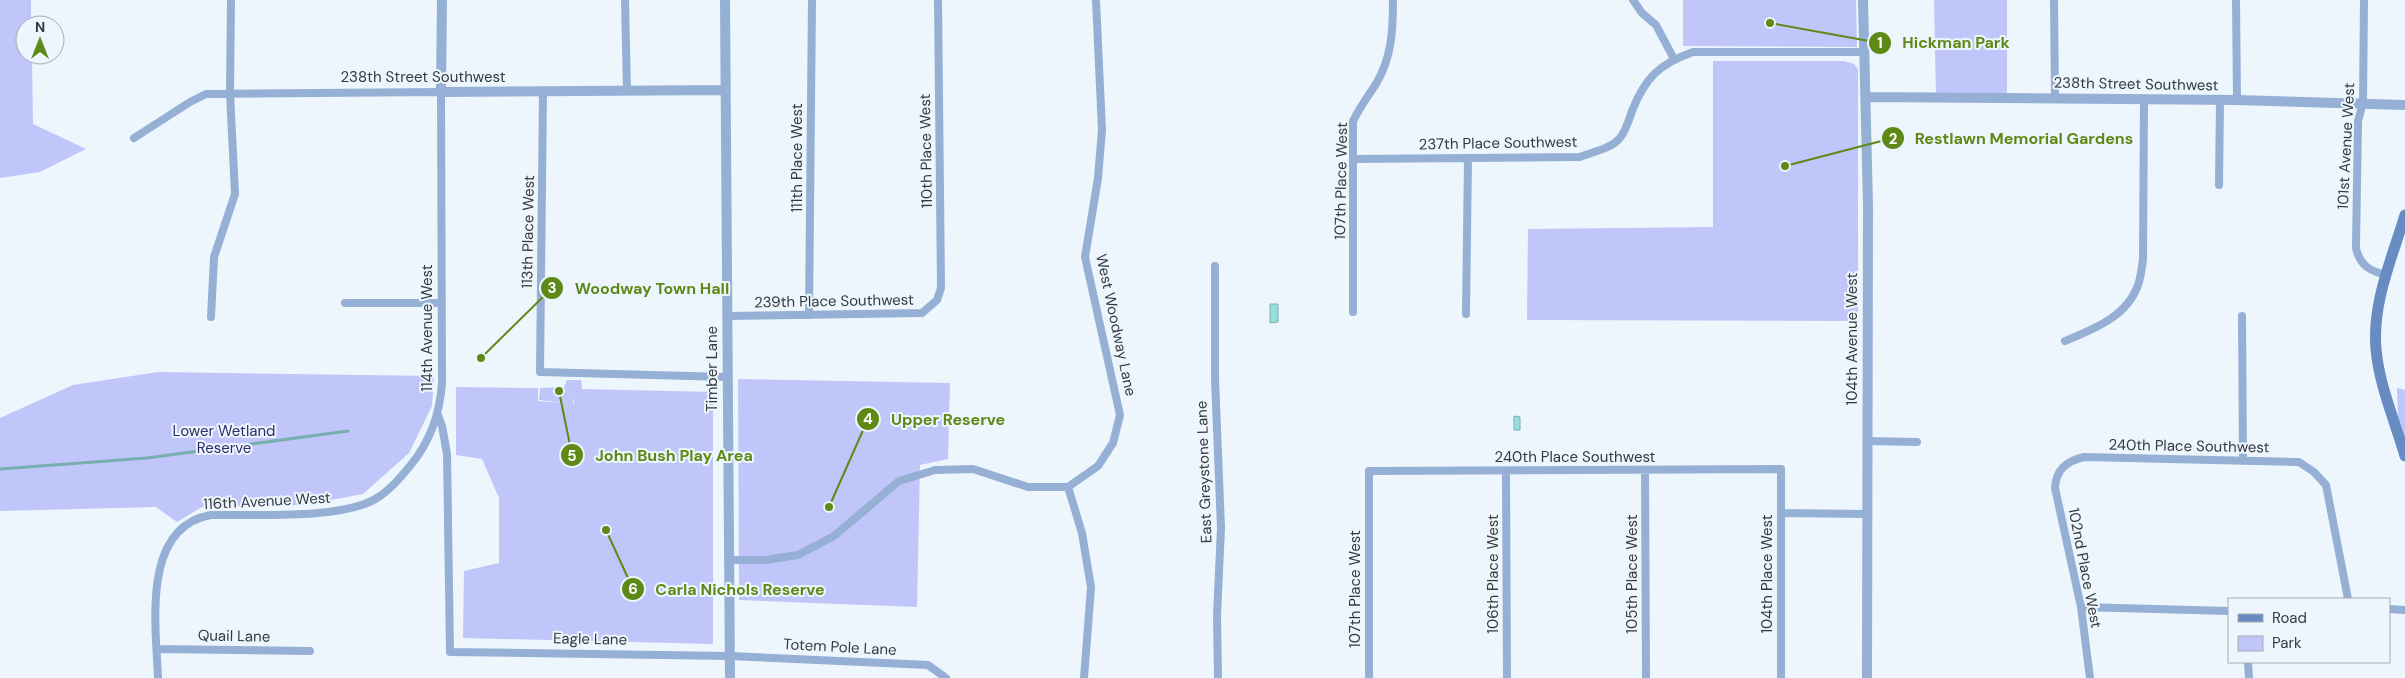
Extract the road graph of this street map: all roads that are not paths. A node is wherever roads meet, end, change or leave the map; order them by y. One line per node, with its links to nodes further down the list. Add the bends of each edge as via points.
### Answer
1 (230, 0): 20 (street)
2 (442, 0): 17 (street)
3 (625, 0): 19 (street)
4 (725, 0): 16 (street, Timber Lane)
5 (812, 0): 40 (street, 111th Place West)
6 (938, 0): 35 (street, 110th Place West, via 941,288)
7 (1096, 0): 56 (street, West Woodway Lane, via 1102,130 1085,257 1120,415 1113,443 1098,466)
8 (1393, 0): 30 (street, 107th Place West, via 1393,35 1389,54 1353,121)
9 (1633, 0): 15 (street, via 1642,14 1656,25)
10 (1863, 0): 14 (street, 104th Avenue West)
11 (2054, 0): 22 (street)
12 (2236, 0): 25 (street)
13 (2364, 0): 26 (street, 101st Avenue West)
14 (1864, 52): 15 (street, 237th Place Southwest, via 1693,52); 21 (street, 104th Avenue West)
15 (1674, 59): 29 (street, 237th Place Southwest, via 1659,68 1646,82 1619,139 1603,148 1580,157)
16 (725, 90): 19 (street, 238th Street Southwest); 41 (street, Timber Lane)
17 (441, 92): 18 (street, 238th Street Southwest); 20 (street, 238th Street Southwest); 37 (street, 114th Avenue West)
18 (543, 92): 19 (street, 238th Street Southwest); 45 (street, 113th Place West, via 540,372)
19 (628, 92)
20 (230, 93): 28 (street, 238th Street Southwest, via 206,94); 43 (street, via 235,194 214,257)
21 (1866, 97): 22 (street, 238th Street Southwest); 47 (street, 104th Avenue West)
22 (2055, 98): 23 (street, 238th Street Southwest)
23 (2144, 100): 24 (street, 238th Street Southwest); 44 (street, via 2143,259 2139,283 2114,317)
24 (2220, 100): 25 (street, 238th Street Southwest); 31 (street)
25 (2237, 100): 26 (street, 238th Street Southwest)
26 (2363, 103): 27 (street, 238th Street Southwest); 34 (street, 101st Avenue West, via 2358,121 2356,248 2360,260 2370,271)
27 (2405, 105)
28 (134, 138)
29 (1468, 158): 30 (street, 237th Place Southwest); 39 (street)
30 (1353, 159): 38 (street, 107th Place West)
31 (2219, 185)
32 (2405, 215): 34 (main road)
33 (1214, 266): 74 (street, East Greystone Lane, via 1221,528)
34 (2386, 275): 49 (main road, via 2378,310 2376,349)
35 (937, 300): 40 (street, 239th Place Southwest, via 922,313)
36 (345, 303): 37 (street)
37 (442, 303): 46 (street, 114th Avenue West, via 442,382)
38 (1353, 312)
39 (1466, 314)
40 (809, 315): 41 (street, 239th Place Southwest)
41 (727, 316): 45 (street, Timber Lane)
42 (2242, 316): 50 (street)
43 (211, 317)
44 (2065, 341)
45 (728, 377): 59 (street, Timber Lane)
46 (438, 415): 65 (street, 116th Avenue West, via 416,460 395,484 357,507 334,512 212,515 198,517 188,523 170,543 158,572); 67 (street, 114th Avenue West, via 447,454)
47 (1867, 441): 48 (street); 58 (street, 104th Avenue West)
48 (1917, 442)
49 (2405, 456)
50 (2243, 460): 51 (street, 240th Place Southwest, via 2084,457); 60 (street, 240th Place Southwest, via 2299,462 2326,485)
51 (2063, 467): 61 (street, 102nd Place West, via 2055,476 2055,488)
52 (1781, 469): 53 (street, 240th Place Southwest); 57 (street, 104th Place West)
53 (1645, 470): 55 (street, 240th Place Southwest); 77 (street, 105th Place West)
54 (1369, 471): 55 (street, 240th Place Southwest); 75 (street, 107th Place West)
55 (1506, 471): 76 (street, 106th Place West)
56 (1068, 486): 59 (street, via 1028,488 973,469 935,470 899,481 834,536 798,555 765,560); 73 (street, via 1082,533 1091,587)
57 (1781, 513): 58 (street); 78 (street, 104th Place West)
58 (1867, 514): 79 (street, 104th Avenue West)
59 (729, 560): 68 (street, Timber Lane)
60 (2348, 598)
61 (2081, 607): 63 (street); 80 (street, 102nd Place West)
62 (2390, 609): 64 (street)
63 (2228, 610)
64 (2405, 610)
65 (157, 649): 66 (street, Quail Lane); 70 (street, 116th Avenue West)
66 (310, 651)
67 (450, 652): 68 (street, Eagle Lane)
68 (729, 656): 71 (street, Timber Lane); 72 (street, Totem Pole Lane, via 928,666)
69 (2248, 663): 81 (street)
70 (158, 678)
71 (730, 678)
72 (946, 678)
73 (1084, 678)
74 (1218, 678)
75 (1369, 678)
76 (1507, 678)
77 (1646, 678)
78 (1781, 678)
79 (1867, 678)
80 (2090, 678)
81 (2249, 678)

